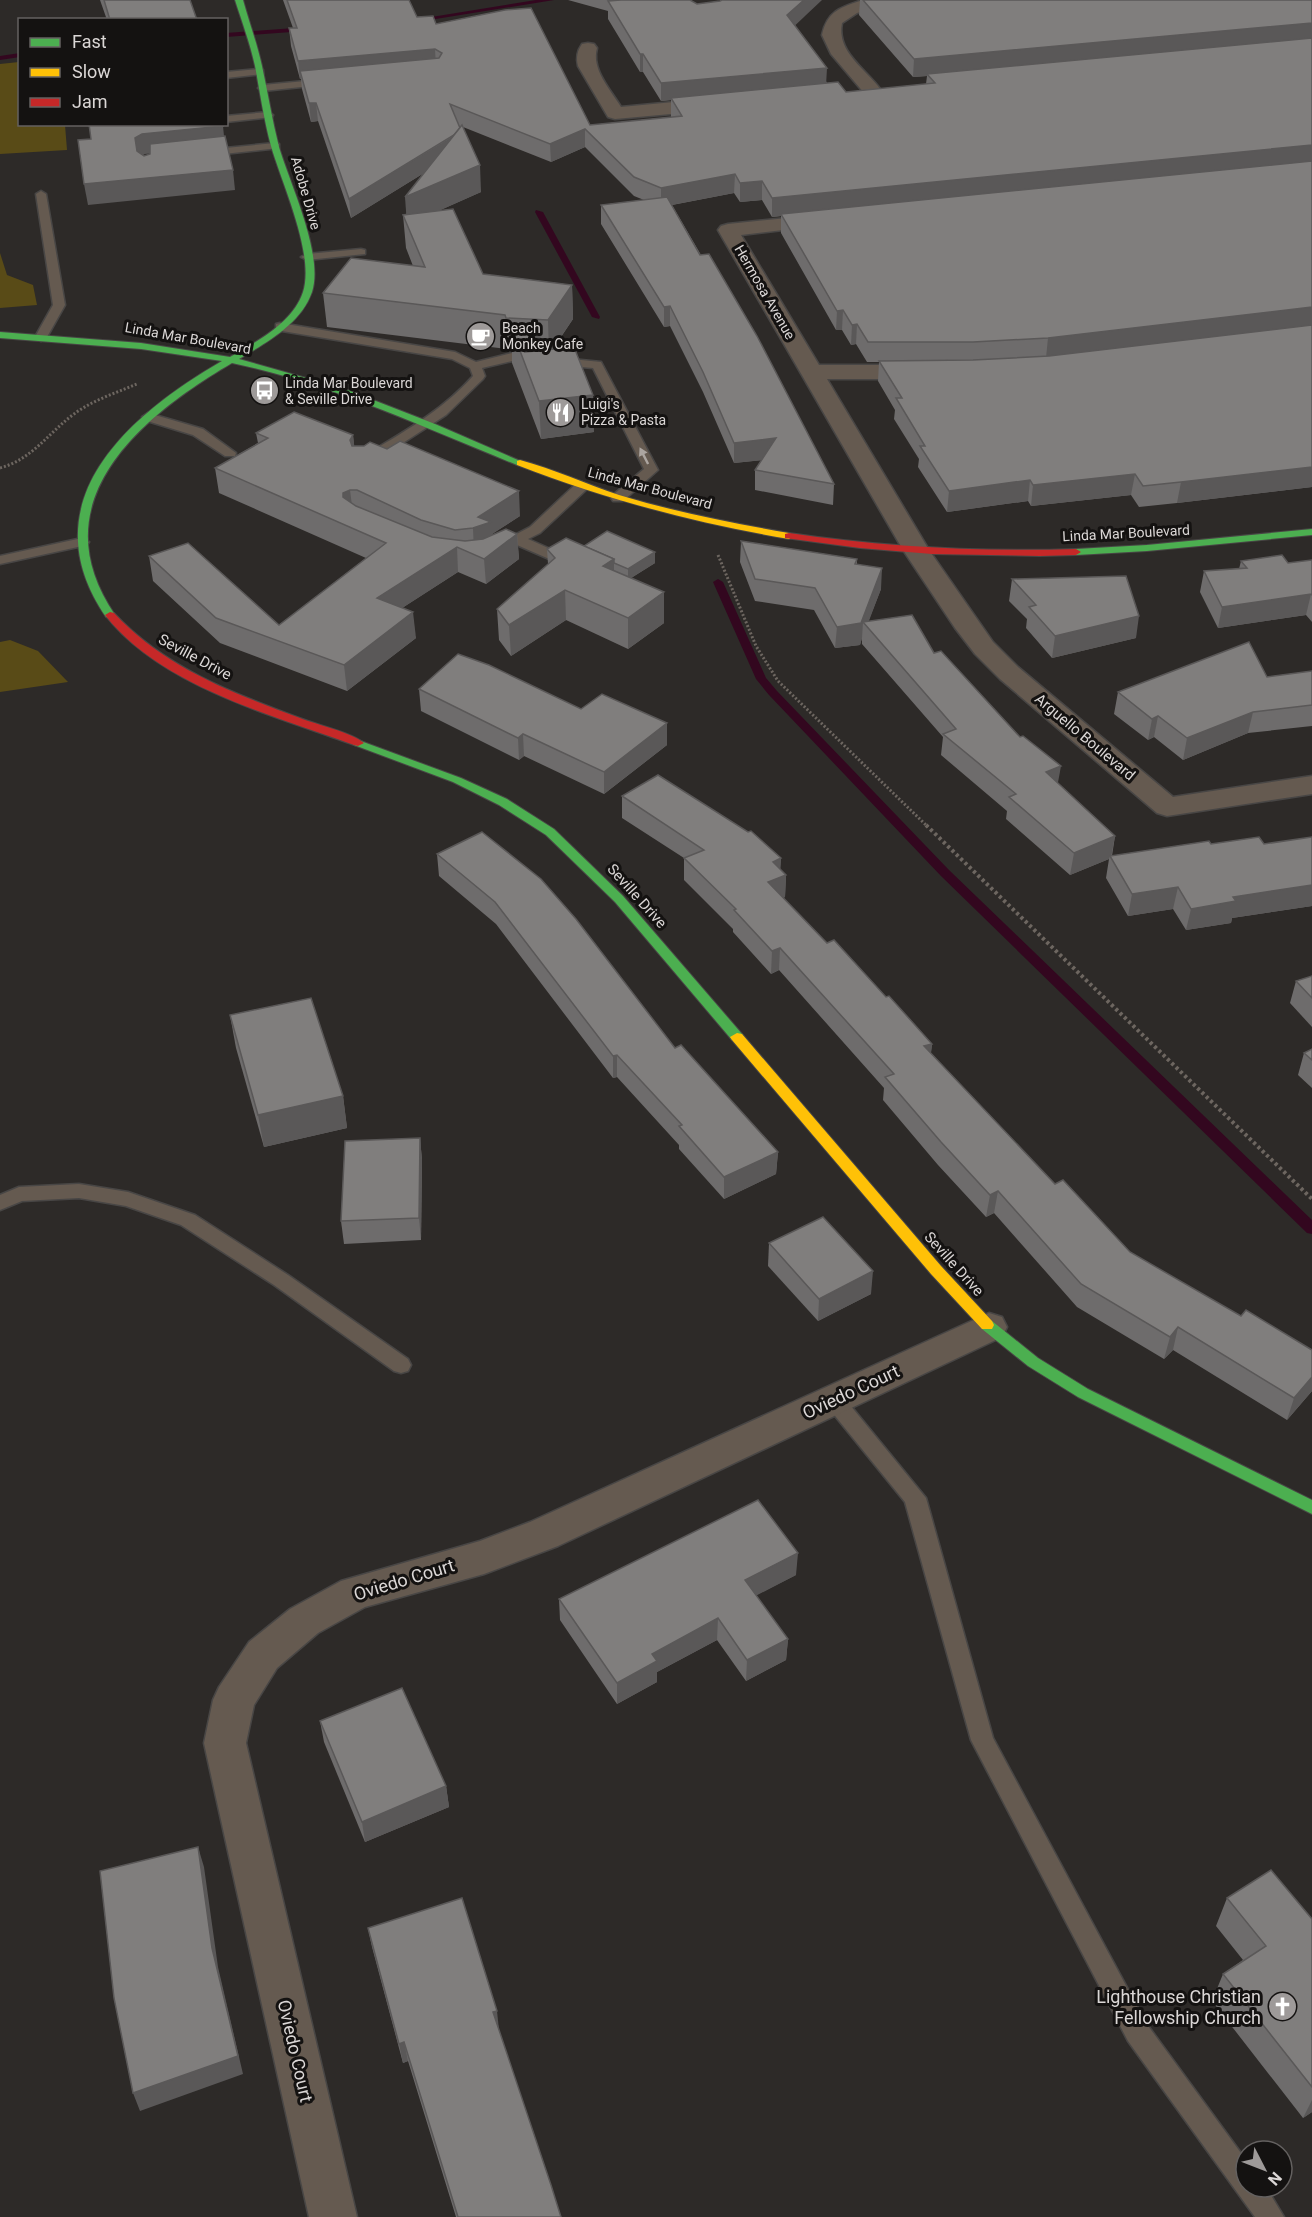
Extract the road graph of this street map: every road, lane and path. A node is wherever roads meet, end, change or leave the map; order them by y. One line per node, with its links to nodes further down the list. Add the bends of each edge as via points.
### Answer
1 (239, 0): 4 (street, Adobe Drive)
2 (881, 0): 9 (street, via 851,9 834,21 831,35 837,50)
3 (588, 48): 11 (street, via 587,66 615,113)
4 (259, 72): 5 (lane); 7 (street, Adobe Drive)
5 (228, 75)
6 (332, 81): 7 (lane)
7 (263, 88): 12 (street, Adobe Drive)
8 (895, 88): 9 (street)
9 (872, 90): 10 (street)
10 (848, 92)
11 (732, 103)
12 (268, 115): 13 (lane); 14 (street, Adobe Drive)
13 (228, 119)
14 (275, 146): 15 (lane); 19 (street, Adobe Drive)
15 (192, 154)
16 (40, 194): 22 (lane, via 59,305)
17 (847, 218): 25 (street, Hermosa Avenue, via 728,230)
18 (360, 252): 19 (lane)
19 (307, 257): 20 (street, Adobe Drive, via 308,292 294,315)
20 (280, 327): 23 (street, Adobe Drive); 24 (lane, via 455,356)
21 (0, 335): 22 (street, Linda Mar Boulevard)
22 (41, 337): 23 (street, Linda Mar Boulevard, via 139,345)
23 (230, 361): 28 (street, Seville Drive); 29 (street, Linda Mar Boulevard, via 315,382)
24 (475, 366): 29 (lane, via 479,376 468,391); 34 (lane, one-way to 24, via 651,470 597,365 512,357)
25 (811, 372): 26 (street); 39 (street, Hermosa Avenue)
26 (949, 372)
27 (142, 382): 32 (path, via 86,406 18,464)
28 (148, 417): 30 (lane, via 198,432); 38 (street, Seville Drive, via 116,450 99,475 88,498)
29 (425, 424): 31 (lane); 33 (street, Linda Mar Boulevard)
30 (230, 453)
31 (360, 465)
32 (0, 468)
33 (582, 486): 34 (street, Linda Mar Boulevard); 37 (lane)
34 (618, 498): 35 (street, Linda Mar Boulevard)
35 (701, 519): 39 (street, Linda Mar Boulevard, via 773,533); 44 (path, via 756,646 778,681)
36 (1312, 532): 39 (street, Linda Mar Boulevard, via 1116,552 985,554)
37 (518, 540): 40 (lane); 42 (lane)
38 (82, 543): 41 (lane); 46 (street, Seville Drive, via 89,582 103,609 152,654 223,692 457,780 503,802 558,840 619,899)
39 (916, 550): 43 (street, Arguello Boulevard, via 984,648 1167,807)
40 (477, 557)
41 (0, 560)
42 (585, 569)
43 (1312, 785)
44 (1312, 1199)
45 (0, 1203): 47 (lane, via 19,1194 79,1191 128,1199 188,1220)
46 (989, 1327): 48 (street, Oviedo Court); 49 (street, Seville Drive, via 1033,1362 1083,1393)
47 (400, 1365)
48 (834, 1400): 50 (lane, via 915,1498 982,1740 1137,2032); 52 (street, Oviedo Court, via 544,1534 484,1557 356,1593 304,1621 263,1654 234,1701 225,1743)
49 (1312, 1507)
50 (1234, 2165)
51 (1258, 2199): 53 (lane)
52 (333, 2217)
53 (1271, 2217)

